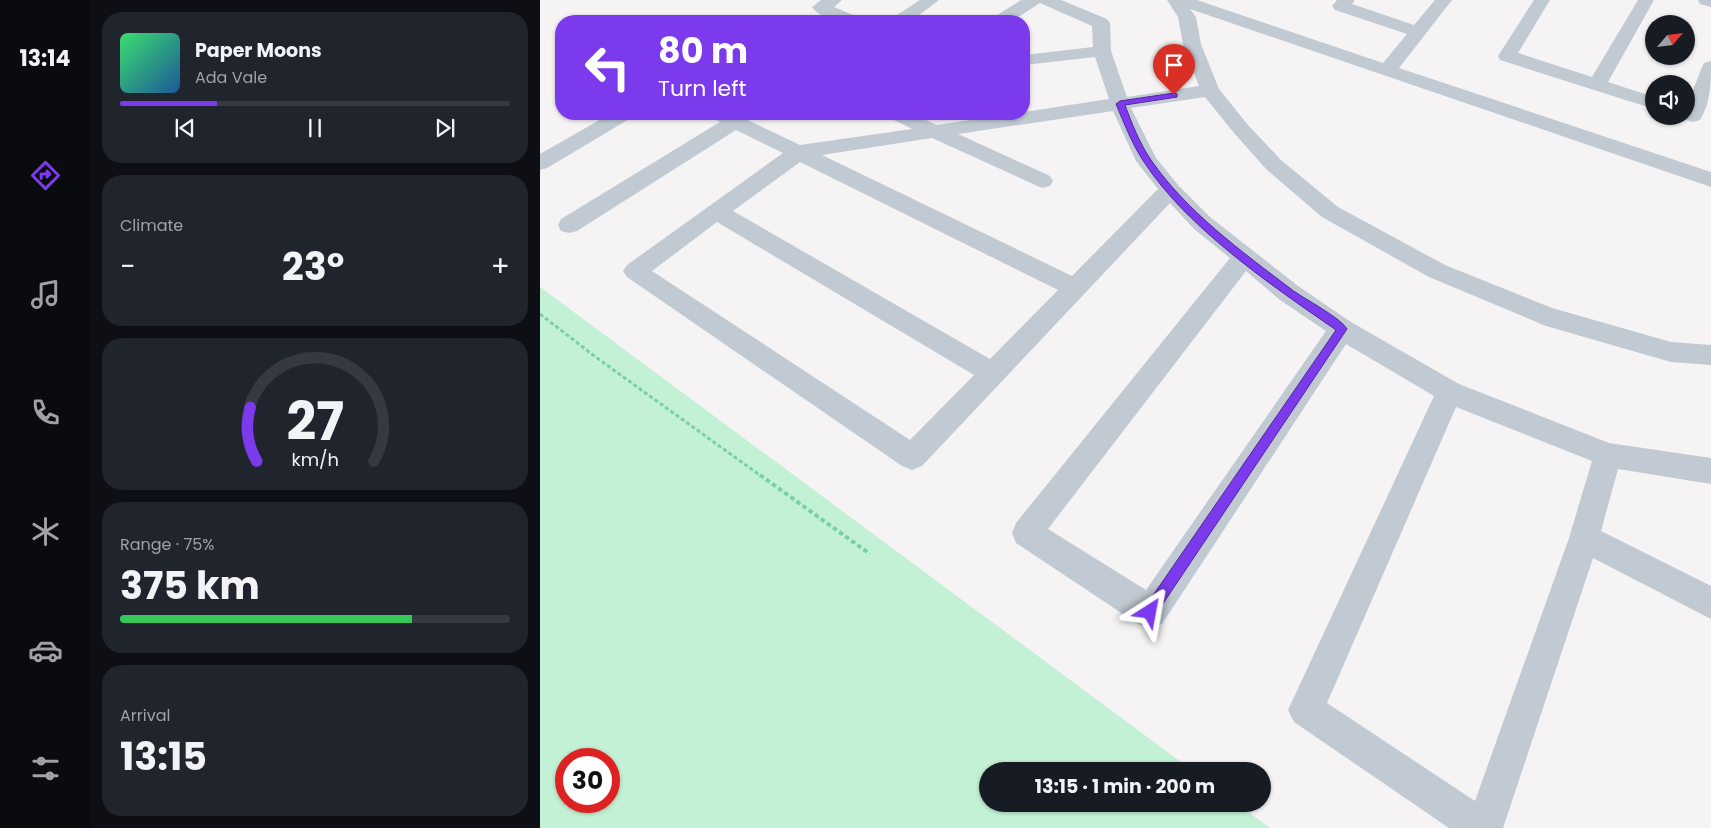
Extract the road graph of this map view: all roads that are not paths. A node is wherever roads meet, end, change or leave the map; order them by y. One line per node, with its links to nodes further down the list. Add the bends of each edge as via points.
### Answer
1 (834, 0): 13 (street, via 821,8)
2 (931, 0): 14 (street)
3 (1033, 0): 15 (street)
4 (1046, 0): 17 (street, via 1102,23)
5 (1175, 0): 22 (street, via 1187,17 1192,44)
6 (1180, 0): 20 (street)
7 (1347, 0): 16 (street, via 1341,6)
8 (1444, 0): 16 (street)
9 (1542, 0): 21 (street, via 1507,56)
10 (1646, 0): 21 (street)
11 (1706, 0): 12 (street)
12 (1711, 2)
13 (838, 15)
14 (909, 15)
15 (1009, 15)
16 (1418, 32): 20 (street)
17 (1102, 51): 18 (street); 24 (street)
18 (1030, 59)
19 (1711, 67): 25 (street)
20 (1387, 70): 35 (street)
21 (1597, 85): 23 (street)
22 (1210, 90): 24 (street); 43 (street, via 1274,165 1330,212 1437,271 1546,316 1671,352)
23 (1645, 101)
24 (1120, 104): 26 (street); 37 (street, via 1147,161)
25 (1695, 111)
26 (1030, 118)
27 (614, 120): 34 (street)
28 (724, 120): 39 (street)
29 (734, 120): 33 (street)
30 (910, 120): 32 (street)
31 (1015, 120): 32 (street)
32 (936, 132): 33 (street); 36 (street)
33 (799, 152): 38 (street); 41 (street)
34 (540, 164)
35 (1711, 180)
36 (1042, 181)
37 (1170, 190): 40 (street, via 1202,223); 41 (street)
38 (717, 212): 44 (street); 44 (street, via 635,270 912,457)
39 (569, 225)
40 (1244, 257): 42 (street); 42 (street, via 1027,533 1150,612)
41 (1075, 288): 44 (street)
42 (1342, 329): 45 (street)
43 (1711, 355)
44 (993, 374)
45 (1449, 392): 46 (street); 50 (street, via 1306,710)
46 (1608, 455): 47 (street); 48 (street)
47 (1711, 471)
48 (1584, 538): 49 (street); 50 (street)
49 (1711, 603)
50 (1483, 828)

